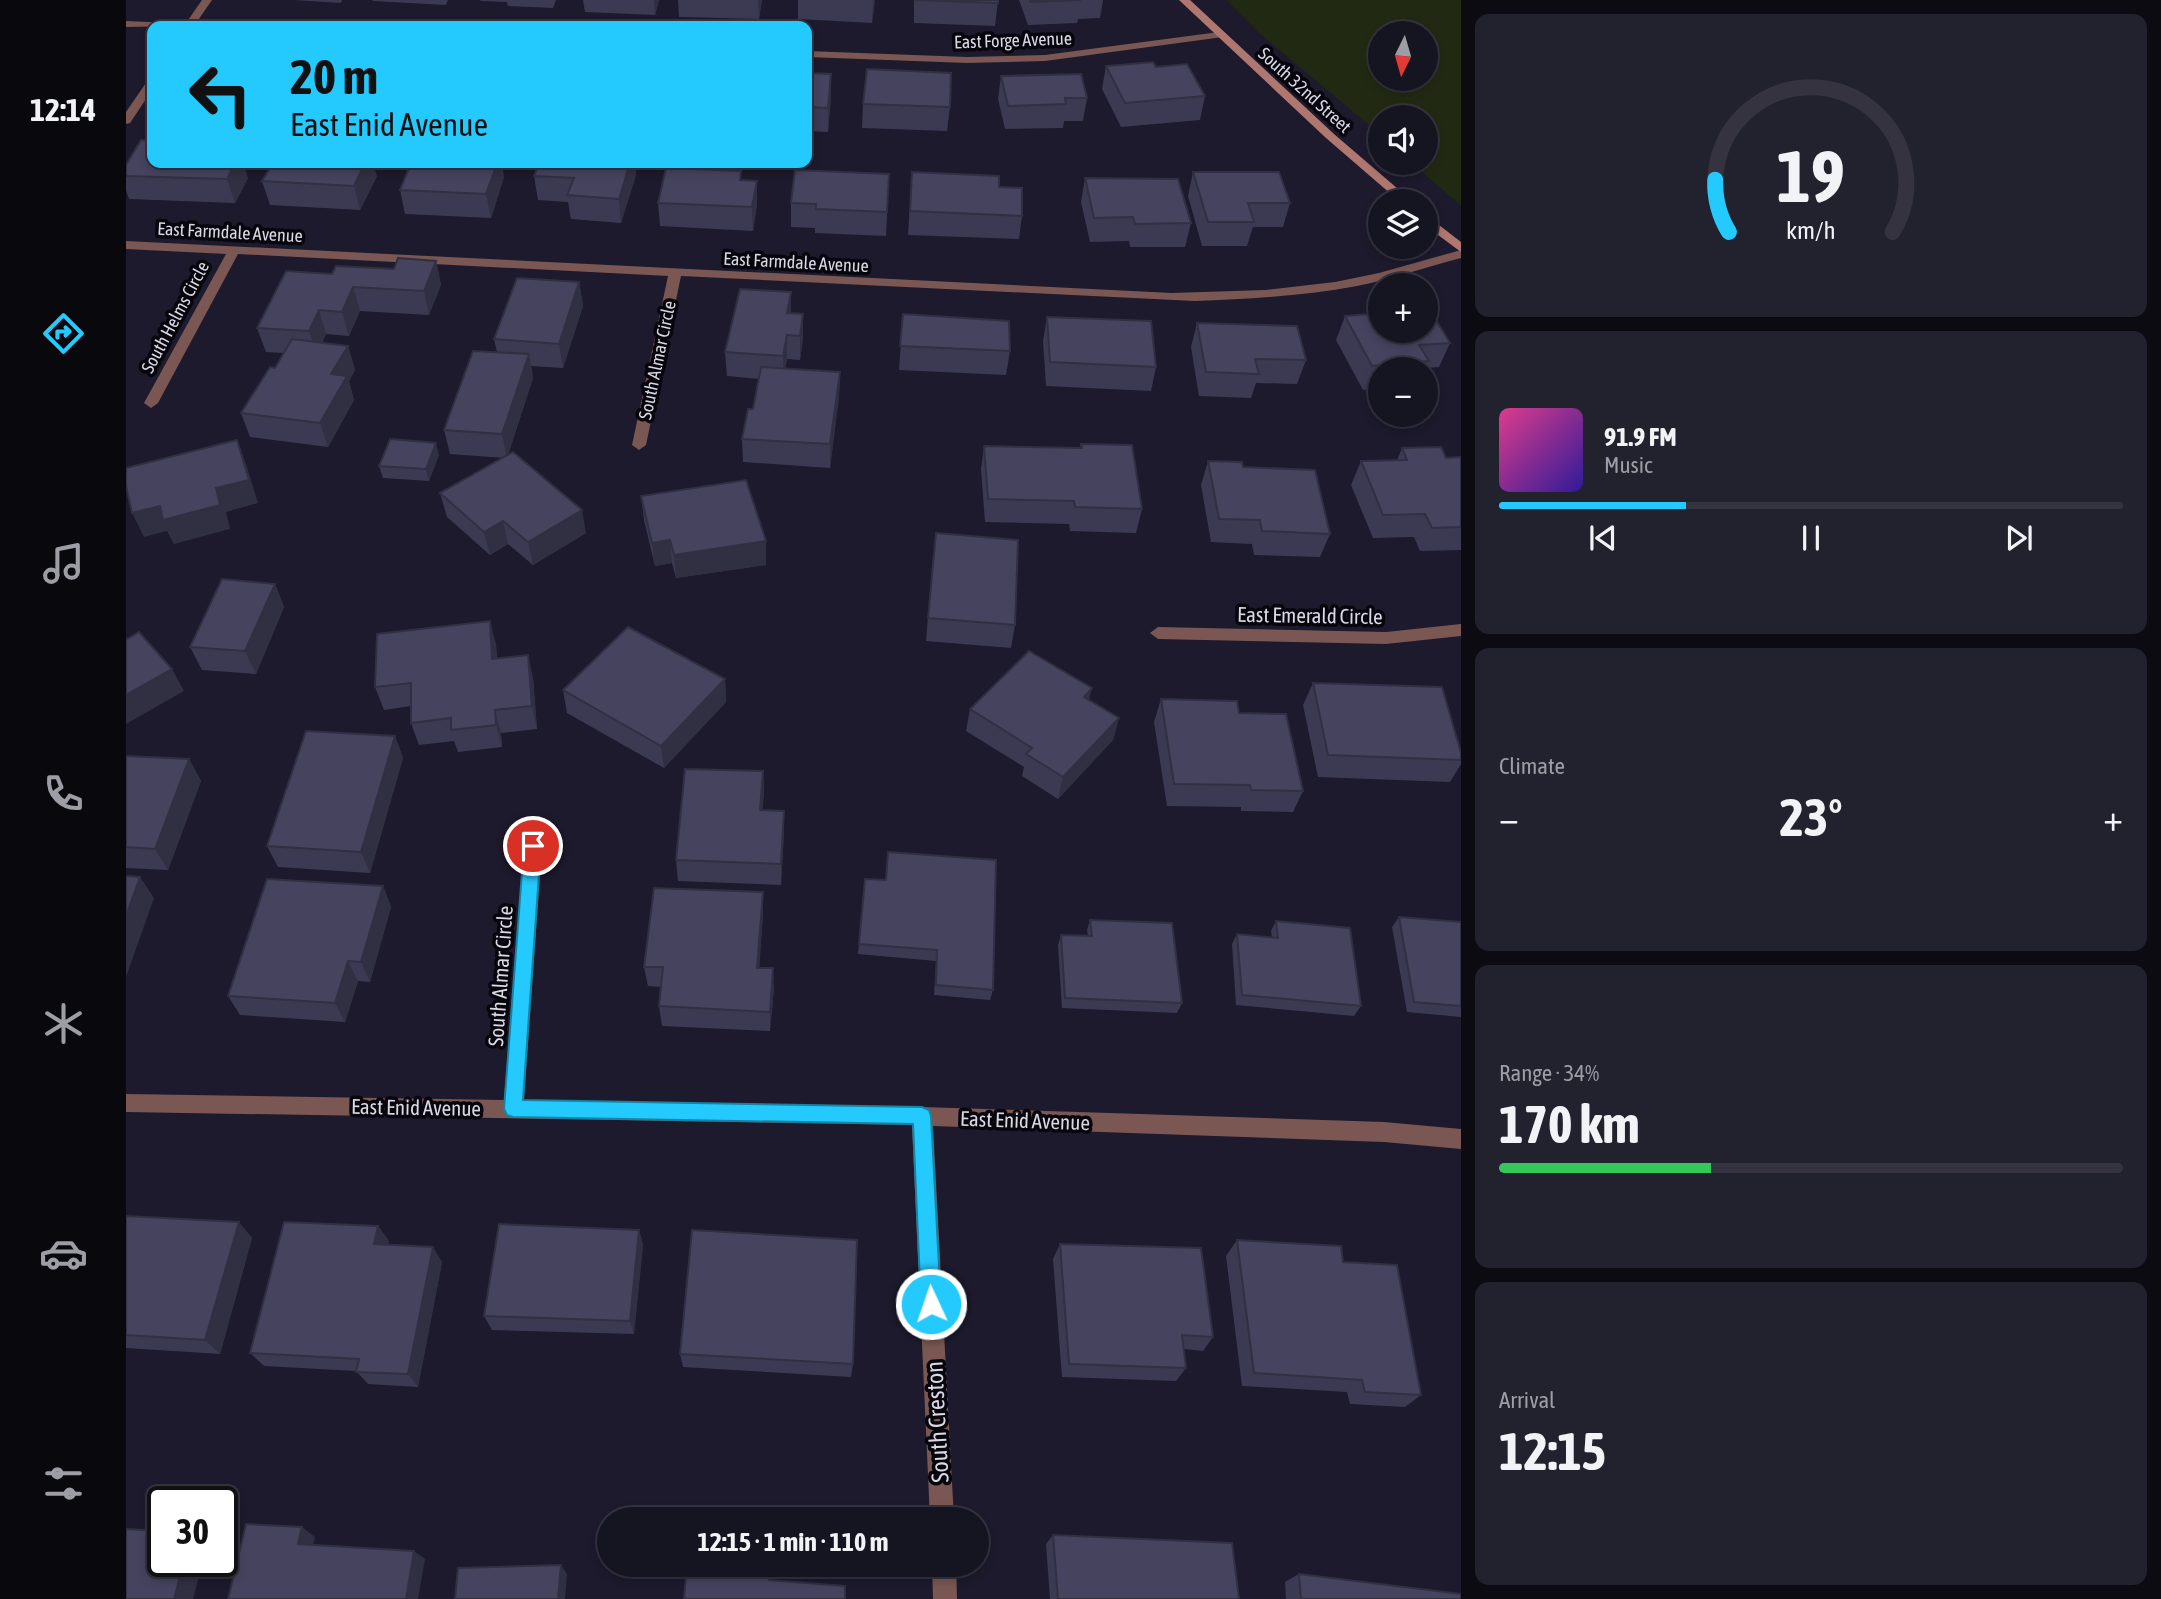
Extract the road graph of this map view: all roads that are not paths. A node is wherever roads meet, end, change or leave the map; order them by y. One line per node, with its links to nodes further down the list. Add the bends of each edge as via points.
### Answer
1 (207, 0): 3 (street)
2 (1184, 0): 6 (street, South 32nd Street)
3 (192, 21)
4 (126, 24): 5 (street)
5 (147, 25)
6 (1219, 35): 7 (street, East Forge Avenue, via 1045,58); 10 (street, South 32nd Street)
7 (812, 54)
8 (147, 90): 9 (street)
9 (126, 121)
10 (1392, 189)
11 (1438, 229): 13 (street)
12 (126, 245): 14 (street, East Farmdale Avenue)
13 (1461, 248)
14 (234, 250): 16 (street, East Farmdale Avenue); 17 (street, South Helms Circle)
15 (1461, 254): 16 (street, East Farmdale Avenue, via 1359,282 1250,296 1172,297)
16 (675, 274): 18 (street, South Almar Circle)
17 (151, 403)
18 (639, 445)
19 (1461, 630): 20 (street, East Emerald Circle, via 1386,638)
20 (1158, 633)
21 (533, 846): 23 (street, South Almar Circle)
22 (126, 1103): 23 (street, East Enid Avenue)
23 (513, 1109): 24 (street, East Enid Avenue)
24 (922, 1116): 25 (street, East Enid Avenue, via 1384,1132); 26 (street, South Creston)
25 (1461, 1139)
26 (941, 1507)
27 (945, 1577): 28 (street)
28 (946, 1599)

